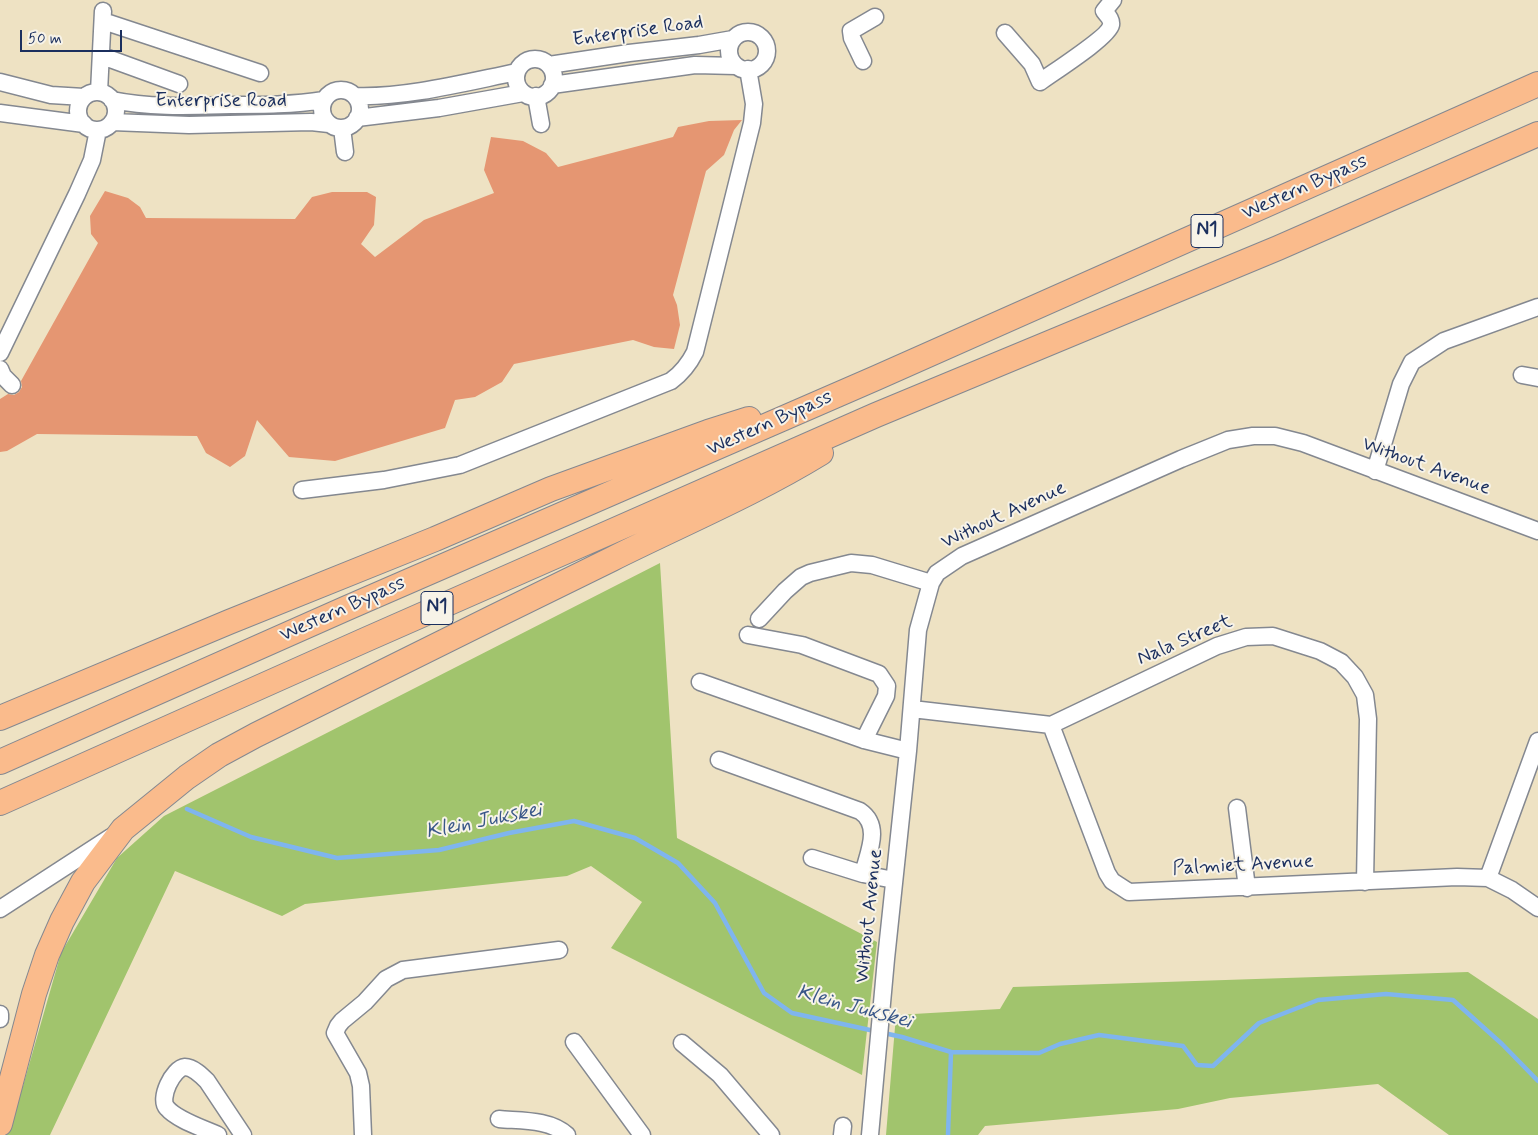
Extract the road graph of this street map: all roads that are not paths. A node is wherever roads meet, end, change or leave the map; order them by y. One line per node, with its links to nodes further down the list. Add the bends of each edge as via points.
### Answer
1 (1112, 0): 3 (street, via 1104,11 1111,20 1108,31 1040,82 1032,64)
2 (875, 17): 6 (street, via 851,31)
3 (1005, 33)
4 (733, 39): 7 (street, Enterprise Road); 8 (street, via 729,55); 8 (street, via 751,32 765,43 764,60 755,68)
5 (102, 56): 10 (street, via 103,16); 12 (street); 16 (street)
6 (863, 61)
7 (549, 65): 9 (street, via 532,59 522,64); 14 (street, via 554,76)
8 (742, 68): 14 (street, Enterprise Road, via 695,65); 35 (street, via 754,104 752,123 695,352 679,375 672,381 460,465 384,480)
9 (517, 72): 15 (street, via 516,82); 17 (street, via 436,88 370,97)
10 (260, 73)
11 (0, 82): 16 (street, Enterprise Road, via 51,95)
12 (179, 84)
13 (1538, 84): 30 (highway, Western Bypass / N1)
14 (552, 85): 15 (street, via 548,92)
15 (530, 95): 20 (street); 21 (street)
16 (99, 96): 18 (street, Enterprise Road, via 129,103 206,106); 22 (street, via 116,109 116,115); 22 (street, via 80,102 79,108 79,115)
17 (354, 96): 18 (street, via 338,90); 20 (street, via 360,107)
18 (324, 100): 23 (street, via 322,113)
19 (0, 113): 22 (street, Enterprise Road)
20 (357, 118): 23 (street, via 348,126)
21 (541, 124)
22 (98, 125): 23 (street, Enterprise Road, via 311,122); 27 (street, via 92,160)
23 (335, 126): 25 (street)
24 (1538, 134): 33 (highway, Western Bypass / N1, via 1278,248)
25 (345, 152)
26 (1538, 307): 34 (street, via 1444,341 1412,362 1401,384)
27 (0, 353)
28 (0, 369): 32 (street)
29 (1522, 375): 31 (street)
30 (876, 378): 42 (highway, via 708,432 551,489); 48 (highway, Western Bypass / N1)
31 (1538, 378)
32 (12, 385)
33 (876, 415): 49 (highway, Western Bypass / N1); 51 (highway, via 807,461 745,495 256,734 187,777)
34 (1375, 471): 36 (street, Without Avenue); 37 (street, Without Avenue, via 1303,443 1275,436 1228,440 962,556 937,573)
35 (302, 490)
36 (1538, 531)
37 (931, 583): 38 (street, via 872,565 850,563 801,577); 41 (street, Without Avenue, via 918,630)
38 (759, 619)
39 (748, 635): 44 (street, via 802,645 879,674 886,686 886,696)
40 (700, 682): 44 (street)
41 (912, 709): 43 (street); 46 (street, Without Avenue)
42 (0, 718)
43 (1051, 725): 56 (street, Nala Street, via 1217,646 1246,638 1273,636 1320,651 1341,662 1365,695 1368,719); 57 (street, Palmiet Avenue, via 1112,881 1129,892)
44 (864, 740): 46 (street)
45 (1538, 741): 54 (street)
46 (908, 751): 55 (street, Without Avenue)
47 (719, 760): 53 (street, via 860,811 871,822 872,837)
48 (0, 762)
49 (0, 803)
50 (1237, 808): 57 (street)
51 (123, 828): 58 (street); 66 (highway, via 83,882 47,955)
52 (812, 858): 53 (street)
53 (863, 874): 55 (street)
54 (1488, 878): 56 (street, Palmiet Avenue); 59 (street, Palmiet Avenue)
55 (894, 880): 73 (street, Without Avenue)
56 (1365, 882): 57 (street, Palmiet Avenue)
57 (1247, 888)
58 (0, 908)
59 (1538, 908)
60 (559, 950): 69 (street, via 420,967 386,979 336,1029 336,1037 358,1072)
61 (0, 1014): 62 (street)
62 (0, 1019)
63 (574, 1042): 71 (street)
64 (682, 1043): 72 (street, via 720,1076)
65 (499, 1119): 70 (street, via 554,1126)
66 (0, 1124)
67 (218, 1135): 68 (street, via 173,1114 164,1105 165,1092 178,1070 184,1067 192,1069 207,1081)
68 (242, 1135)
69 (363, 1135)
70 (567, 1135)
71 (642, 1135)
72 (770, 1135)
73 (870, 1135)

